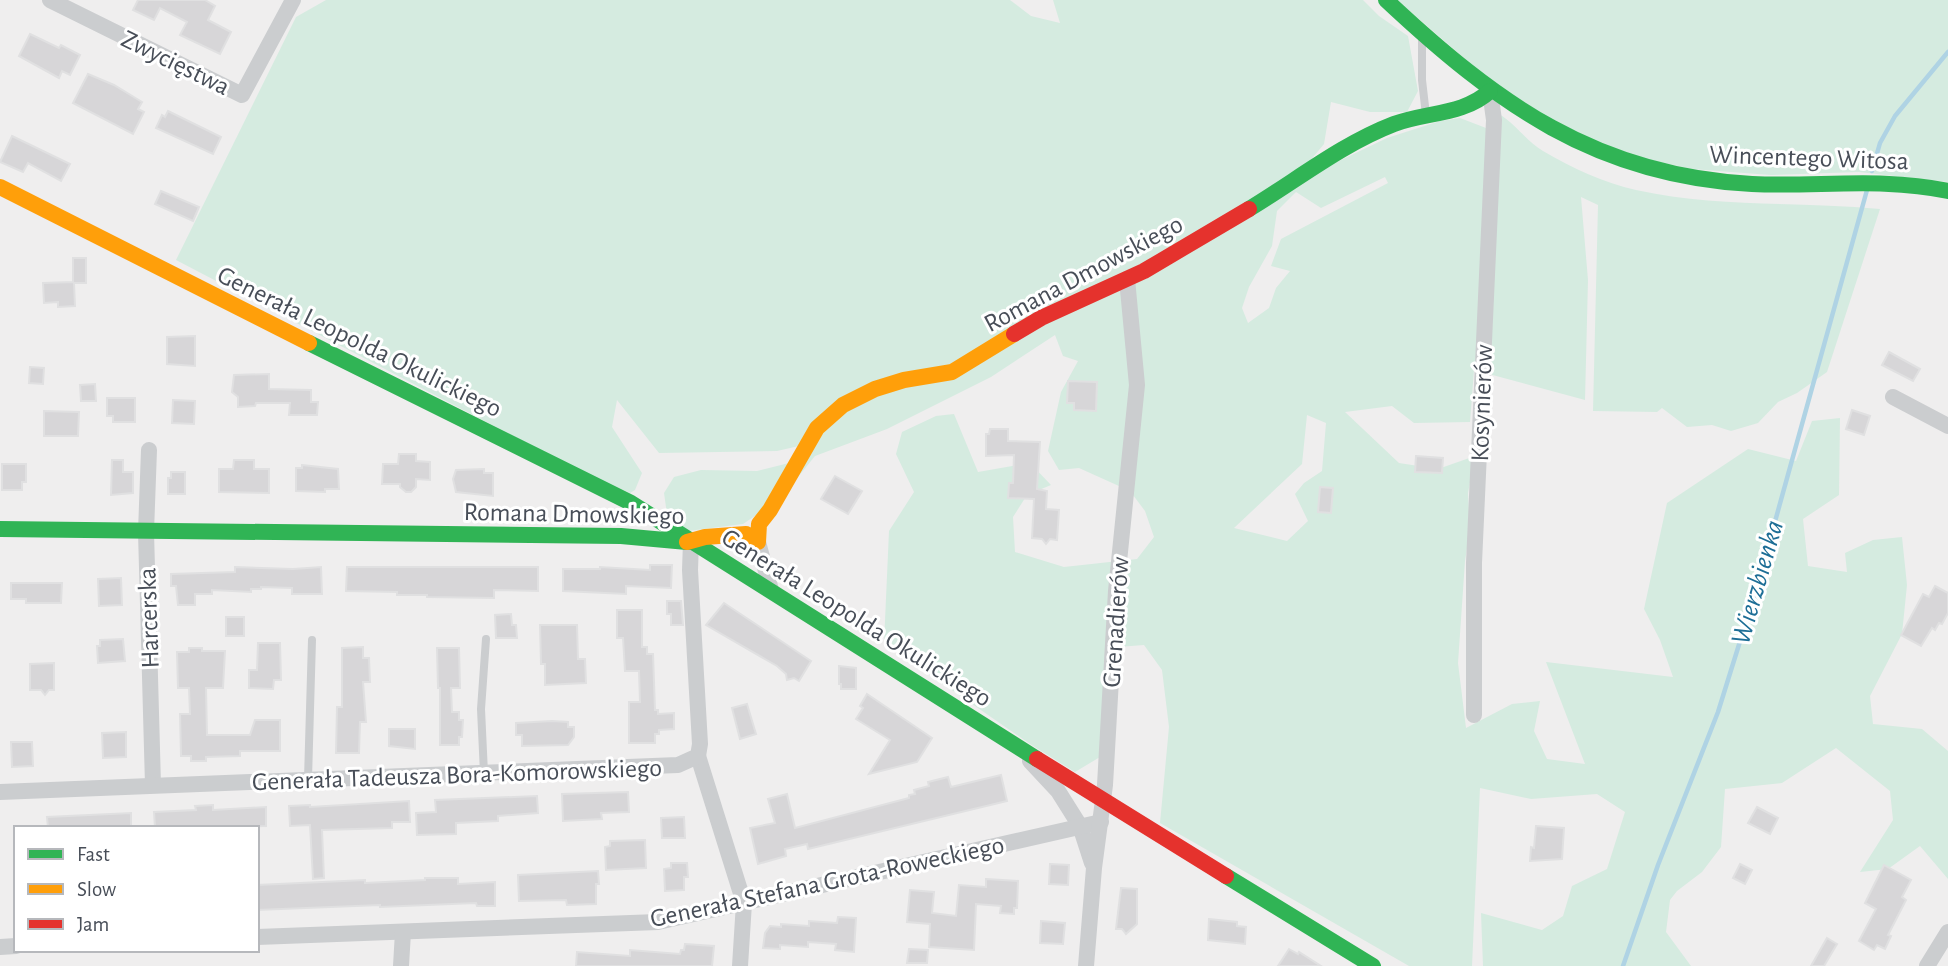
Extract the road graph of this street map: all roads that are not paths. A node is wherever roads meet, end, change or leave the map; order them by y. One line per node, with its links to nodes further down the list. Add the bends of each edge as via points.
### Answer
1 (50, 0): 2 (street, Zwycięstwa, via 242,95)
2 (293, 0)
3 (1386, 0): 4 (street, Wincentego Witosa)
4 (1422, 34): 5 (street, Wincentego Witosa); 6 (lane)
5 (1490, 91): 6 (street, Romana Dmowskiego, via 1479,101); 8 (street, Wincentego Witosa, via 1549,129 1609,156 1684,177 1768,184 1887,182); 20 (street, Kosynierów, via 1494,119 1474,564)
6 (1426, 116): 9 (street, Romana Dmowskiego, via 1395,124 1346,147)
7 (0, 187): 15 (street, Generała Leopolda Okulickiego, via 612,494)
8 (1948, 191)
9 (1127, 279): 16 (street, Romana Dmowskiego, via 1041,318 952,372 874,389 843,405 817,428 759,524); 27 (street, Grenadierów, via 1138,386 1116,591)
10 (1893, 397): 11 (street)
11 (1948, 426)
12 (149, 450): 14 (street, Harcerska)
13 (0, 529): 14 (street, Romana Dmowskiego)
14 (146, 532): 15 (street, Romana Dmowskiego, via 621,536); 25 (street, Harcerska)
15 (691, 542): 16 (street, Romana Dmowskiego, via 746,534); 17 (street, Generała Leopolda Okulickiego); 22 (street, Generała Tadeusza Bora-Komorowskiego)
16 (758, 542): 17 (street)
17 (771, 590): 21 (street, Generała Leopolda Okulickiego)
18 (312, 639): 24 (lane)
19 (486, 639): 23 (lane, via 481,709)
20 (1474, 715)
21 (1020, 750): 27 (street, Generała Leopolda Okulickiego); 29 (street, via 1058,791)
22 (698, 756): 23 (street, Generała Tadeusza Bora-Komorowskiego, via 678,765); 31 (street)
23 (484, 773): 24 (street, Generała Tadeusza Bora-Komorowskiego)
24 (308, 779): 25 (street, Generała Tadeusza Bora-Komorowskiego)
25 (153, 785): 26 (street, Generała Tadeusza Bora-Komorowskiego)
26 (0, 792)
27 (1104, 801): 28 (street, Grenadierów); 38 (street, Generała Leopolda Okulickiego)
28 (1101, 822): 29 (street, Generała Stefana Grota-Roweckiego); 30 (street, Grenadierów)
29 (1080, 826): 30 (street); 31 (street, Generała Stefana Grota-Roweckiego)
30 (1094, 868): 37 (street, Grenadierów)
31 (744, 903): 32 (street, Generała Stefana Grota-Roweckiego, via 659,922); 36 (street)
32 (404, 932): 34 (street, Generała Stefana Grota-Roweckiego); 35 (street)
33 (1948, 932): 39 (street)
34 (259, 937)
35 (401, 966)
36 (740, 966)
37 (1086, 966)
38 (1373, 966)
39 (1927, 966)

